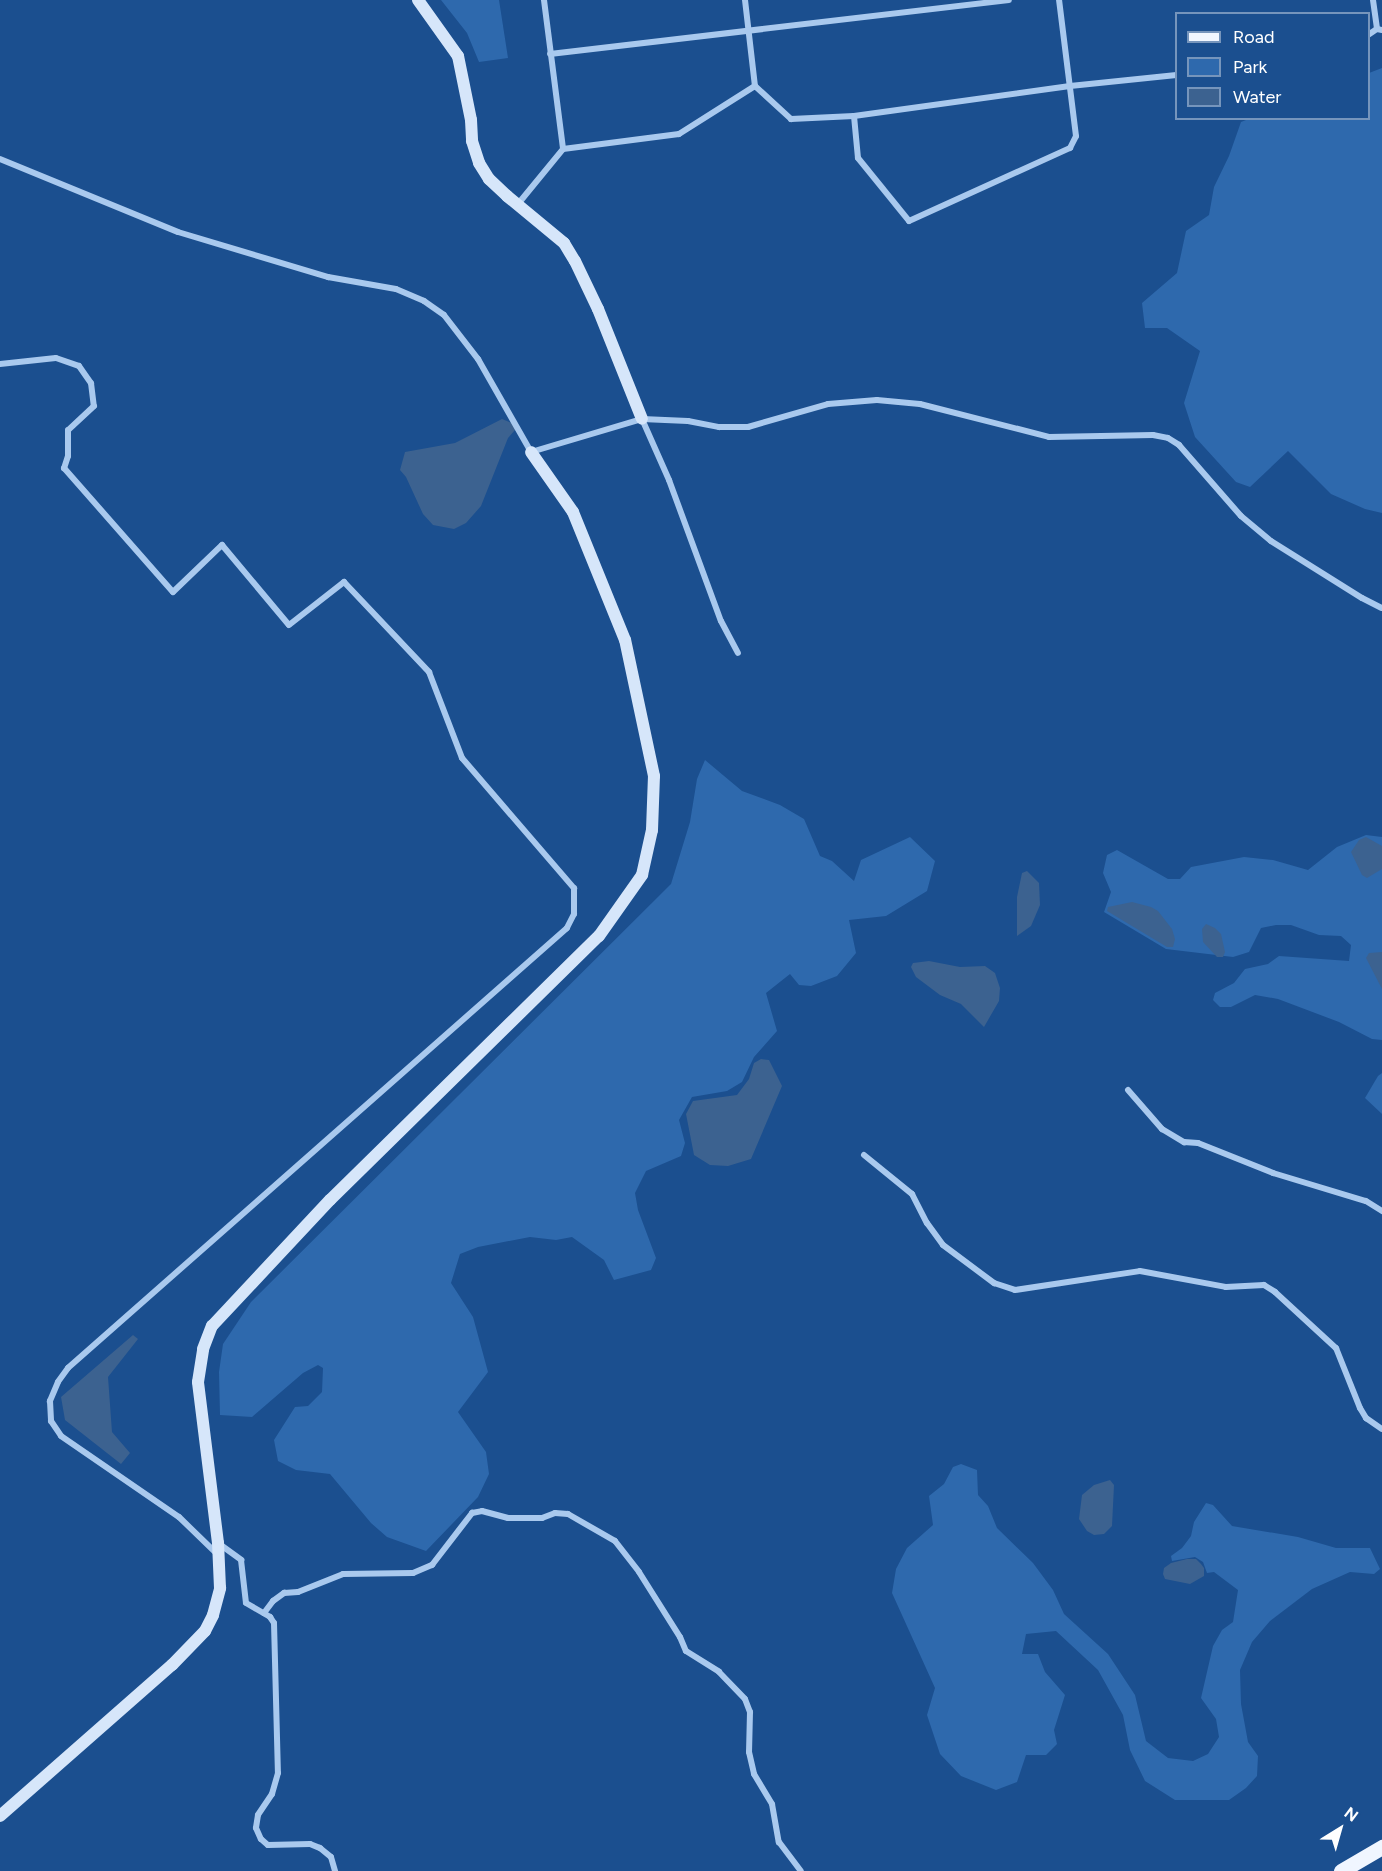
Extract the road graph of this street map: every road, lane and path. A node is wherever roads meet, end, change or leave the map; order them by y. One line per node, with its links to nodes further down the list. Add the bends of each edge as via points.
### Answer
1 (418, 0): 16 (street, via 458,56 479,163 489,179)
2 (544, 0): 9 (street)
3 (745, 0): 7 (street)
4 (1009, 0): 7 (street)
5 (1059, 0): 12 (street)
6 (1373, 0): 8 (street)
7 (749, 29): 9 (street); 11 (street)
8 (1379, 29)
9 (550, 54): 14 (street)
10 (1175, 75): 12 (street)
11 (755, 86): 13 (street, via 791,119); 14 (street, via 679,134)
12 (1070, 86): 13 (street); 13 (street, via 1076,136 1070,148 909,221 858,158)
13 (854, 116)
14 (563, 149): 16 (street)
15 (0, 159): 19 (street, via 178,232 328,277 396,290 424,301 444,315 478,359)
16 (517, 205): 18 (street, via 564,243 575,261)
17 (0, 364): 26 (street, via 56,358 80,366 92,383 94,406 68,430 64,468 173,592 222,546 289,626 344,582 429,672 462,758 574,888 574,914 567,928 68,1368 58,1382 50,1401 51,1421 61,1436 179,1517)
18 (642, 419): 19 (street); 20 (street, via 748,427 828,404 877,400 920,404 1048,437 1168,438 1241,516 1271,541); 21 (street)
19 (531, 452): 26 (street, via 573,512 625,640 654,776 652,830 642,875 599,936 330,1200 212,1326 203,1349 198,1382)
20 (1382, 608)
21 (738, 653)
22 (1128, 1090): 24 (street, via 1162,1129 1184,1142 1198,1143)
23 (864, 1155): 25 (street, via 912,1194 943,1245 994,1283 1015,1290 1140,1271 1226,1287 1264,1285 1336,1348 1360,1408 1366,1418)
24 (1382, 1210)
25 (1382, 1429)
26 (218, 1549): 27 (street, via 241,1560 246,1603); 28 (street, via 220,1588 205,1631 172,1665)
27 (264, 1613): 31 (street, via 274,1623 278,1773 256,1828 268,1845 310,1844 320,1848 331,1857); 32 (street, via 284,1593 298,1592 343,1574 413,1573 432,1565 472,1513 482,1511 508,1518 568,1514 615,1541 639,1572 686,1651 718,1672 746,1699 754,1774 772,1804 779,1842)
28 (0, 1816)
29 (1382, 1847): 30 (main road)
30 (1347, 1870)
31 (335, 1871)
32 (801, 1871)

